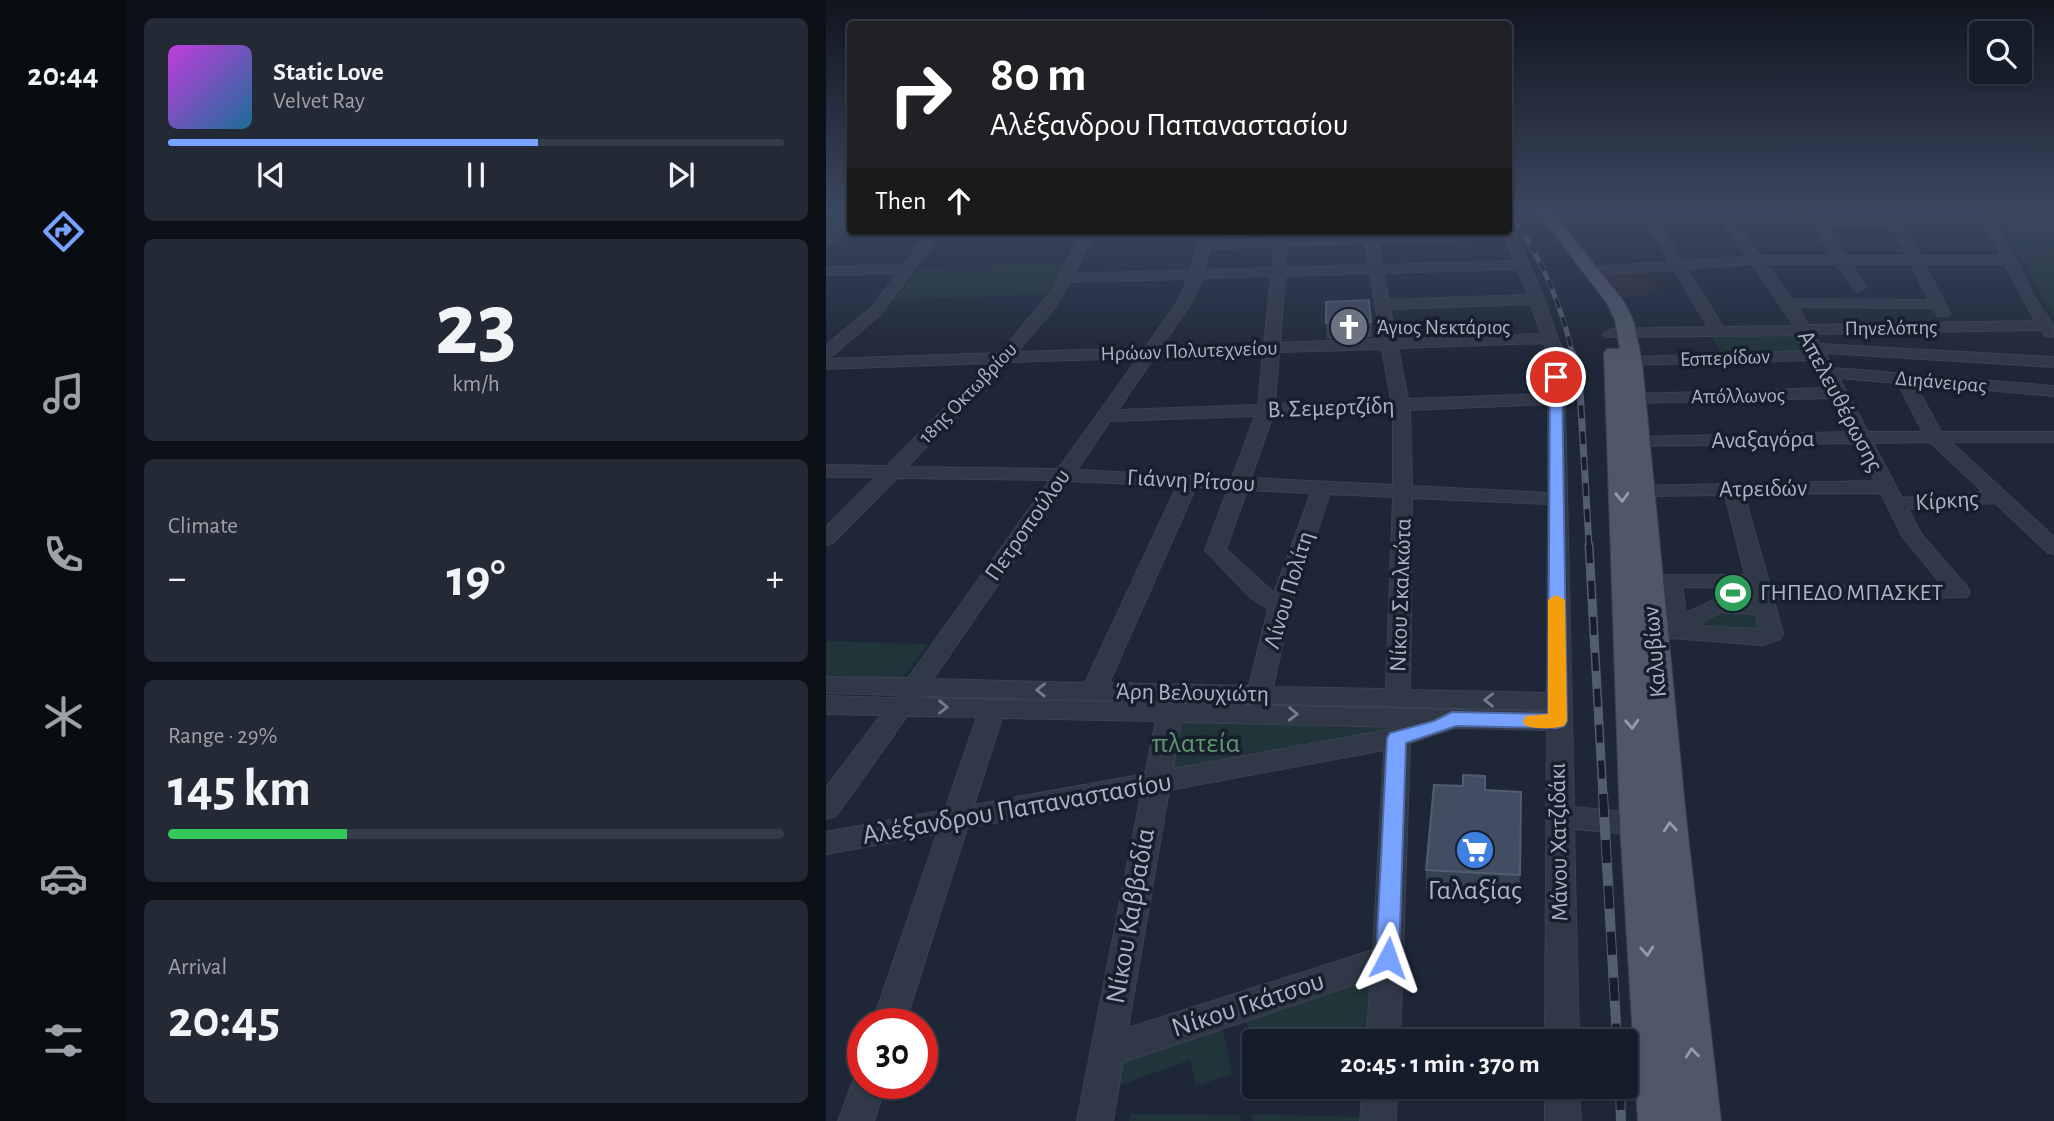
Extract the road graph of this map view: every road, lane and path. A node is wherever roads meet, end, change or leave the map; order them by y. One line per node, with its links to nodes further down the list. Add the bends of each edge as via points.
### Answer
1 (913, 262): 16 (street)
2 (1073, 262): 22 (street, 18ης Οκτωβρίου)
3 (1199, 262): 21 (street, Πετροπούλου)
4 (1280, 262): 20 (street)
5 (1375, 262): 17 (street, Νίκου Σκαλκώτα)
6 (1570, 262): 34 (main road, Καλυβίων)
7 (1585, 262): 19 (main road, Καλυβίων)
8 (1676, 262): 15 (street)
9 (1721, 262): 15 (street)
10 (1760, 262): 25 (street, Απελευθέρωσης)
11 (1843, 262): 23 (street)
12 (1917, 262): 26 (street)
13 (2011, 262): 31 (street)
14 (1522, 265): 17 (street); 24 (street, Μάνου Χατζιδάκι)
15 (1678, 265): 19 (street); 30 (street)
16 (908, 269): 18 (street); 39 (street, via 876,311)
17 (1376, 270): 20 (street); 27 (street, Νίκου Σκαλκώτα)
18 (826, 271)
19 (1592, 271): 34 (main road, Καλυβίων, via 1615,302)
20 (1279, 274): 21 (street); 36 (street)
21 (1196, 276): 22 (street); 38 (street, Πετροπούλου, via 1188,296)
22 (1065, 278): 40 (street, 18ης Οκτωβρίου, via 1055,298)
23 (1859, 287)
24 (1536, 299): 27 (street); 33 (street, Μάνου Χατζιδάκι)
25 (1788, 303): 26 (street); 29 (street, Απελευθέρωσης)
26 (1938, 304): 28 (street)
27 (1383, 305): 35 (street, Νίκου Σκαλκώτα)
28 (1949, 327): 29 (street, Πηνελόπης); 31 (street, Πηνελόπης)
29 (1804, 330): 30 (street, Πηνελόπης); 37 (street, Απελευθέρωσης)
30 (1718, 331): 32 (street, Πηνελόπης)
31 (2050, 331)
32 (1701, 332): 34 (street, Πηνελόπης); 41 (street)
33 (1551, 338): 35 (street, Ηρώων Πολυτεχνείου); 48 (street, Μάνου Χατζιδάκι, via 1556,349)
34 (1623, 343): 41 (street, Εσπερίδων); 49 (main road, Καλυβίων); 91 (main road, Καλυβίων, one-way to 91, via 1616,377)
35 (1391, 344): 36 (street, Ηρώων Πολυτεχνείου); 50 (street, Νίκου Σκαλκώτα)
36 (1273, 347): 38 (street, Ηρώων Πολυτεχνείου); 51 (street)
37 (1816, 351): 41 (street, Εσπερίδων); 42 (street, Εσπερίδων); 44 (street, Απελευθέρωσης)
38 (1149, 352): 40 (street, Ηρώων Πολυτεχνείου); 52 (street, Πετροπούλου)
39 (826, 353)
40 (1004, 358): 43 (street, Ηρώων Πολυτεχνείου); 58 (street, 18ης Οκτωβρίου)
41 (1717, 358)
42 (2054, 362)
43 (826, 364)
44 (1828, 372): 45 (street, Διηάνειρας); 47 (street, Απελευθέρωσης)
45 (1904, 378): 46 (street, Διηάνειρας); 53 (street)
46 (2054, 391)
47 (1839, 393): 49 (street, Απόλλωνος); 55 (street, Απελευθέρωσης)
48 (1556, 399): 50 (street, Β. Σεμερτζίδη); 68 (street, Μάνου Χατζιδάκι)
49 (1637, 399): 56 (main road, Καλυβίων)
50 (1402, 406): 51 (street, Β. Σεμερτζίδη); 65 (street, Νίκου Σκαλκώτα)
51 (1266, 410): 52 (street, Β. Σεμερτζίδη); 61 (street)
52 (1106, 416): 59 (street, Πετροπούλου)
53 (1934, 436): 54 (street, Αναξαγόρα); 55 (street, Αναξαγόρα); 67 (street)
54 (2054, 437)
55 (1862, 438): 56 (street, Αναξαγόρα); 66 (street, Απελευθέρωσης)
56 (1639, 442): 63 (main road, Καλυβίων)
57 (826, 471): 58 (street, Γιάννη Ρίτσου)
58 (890, 472): 59 (street, Γιάννη Ρίτσου); 69 (street, 18ης Οκτωβρίου)
59 (1062, 475): 60 (street, Γιάννη Ρίτσου); 79 (street, Πετροπούλου)
60 (1189, 481): 61 (street, Γιάννη Ρίτσου); 77 (street)
61 (1239, 484): 62 (street, Γιάννη Ρίτσου); 73 (street, via 1215,550 1259,593)
62 (1322, 488): 65 (street, Γιάννη Ρίτσου); 73 (street, Λίνου Πολίτη)
63 (1642, 490): 64 (street, Ατρειδών); 75 (main road, Καλυβίων)
64 (1733, 490): 66 (street, Ατρειδών); 72 (street)
65 (1403, 491): 68 (street, Γιάννη Ρίτσου); 80 (street, Νίκου Σκαλκώτα)
66 (1890, 496): 67 (street, Κίρκης); 72 (street, Απελευθέρωσης, via 1920,547 1959,592)
67 (1999, 497): 70 (street)
68 (1556, 499): 84 (street, Μάνου Χατζιδάκι)
69 (826, 539)
70 (2054, 548)
71 (1704, 580): 72 (street); 74 (street, via 1703,595); 74 (street, via 1670,582 1675,617 1688,621)
72 (1762, 594): 74 (street); 75 (street, via 1772,634)
73 (1280, 606): 78 (street, Λίνου Πολίτη)
74 (1710, 607)
75 (1653, 631): 106 (main road, Καλυβίων, one-way to 75)
76 (826, 685): 79 (street, Άρη Βελουχιώτη)
77 (1093, 691): 78 (street, Άρη Βελουχιώτη); 79 (street, Άρη Βελουχιώτη, one-way to 79)
78 (1259, 694): 80 (street, Άρη Βελουχιώτη)
79 (907, 697): 81 (street, Άρη Βελουχιώτη); 82 (street, Άρη Βελουχιώτη, one-way to 82); 88 (street, Πετροπούλου)
80 (1398, 698): 84 (street, Άρη Βελουχιώτη, one-way to 80)
81 (826, 705)
82 (993, 707): 83 (street, Άρη Βελουχιώτη); 90 (street)
83 (1170, 710): 85 (street, Άρη Βελουχιώτη, one-way to 85); 87 (street, Νίκου Καββαδία)
84 (1557, 712): 85 (street, Άρη Βελουχιώτη); 89 (street, Μάνου Χατζιδάκι)
85 (1452, 719): 86 (street, Αλέξανδρου Παπαναστασίου)
86 (1396, 738): 87 (street, Αλέξανδρου Παπαναστασίου); 93 (street)
87 (1155, 784): 90 (street, Αλέξανδρου Παπαναστασίου); 97 (street, Νίκου Καββαδία)
88 (826, 808)
89 (1558, 816): 91 (street); 96 (street, Μάνου Χατζιδάκι)
90 (954, 822): 92 (street, Αλέξανδρου Παπαναστασίου); 94 (street)
91 (1637, 824): 105 (main road, Καλυβίων, one-way to 105)
92 (826, 843)
93 (1388, 958): 95 (street); 97 (street, Νίκου Γκάτσου)
94 (893, 1008)
95 (1384, 1029)
96 (1562, 1029)
97 (1107, 1051): 102 (street, Νίκου Καββαδία)
98 (864, 1099): 101 (street)
99 (1379, 1099): 103 (street)
100 (1562, 1099): 104 (street)
101 (856, 1121)
102 (1095, 1121)
103 (1378, 1121)
104 (1563, 1121)
105 (1660, 1121)
106 (1699, 1121)

